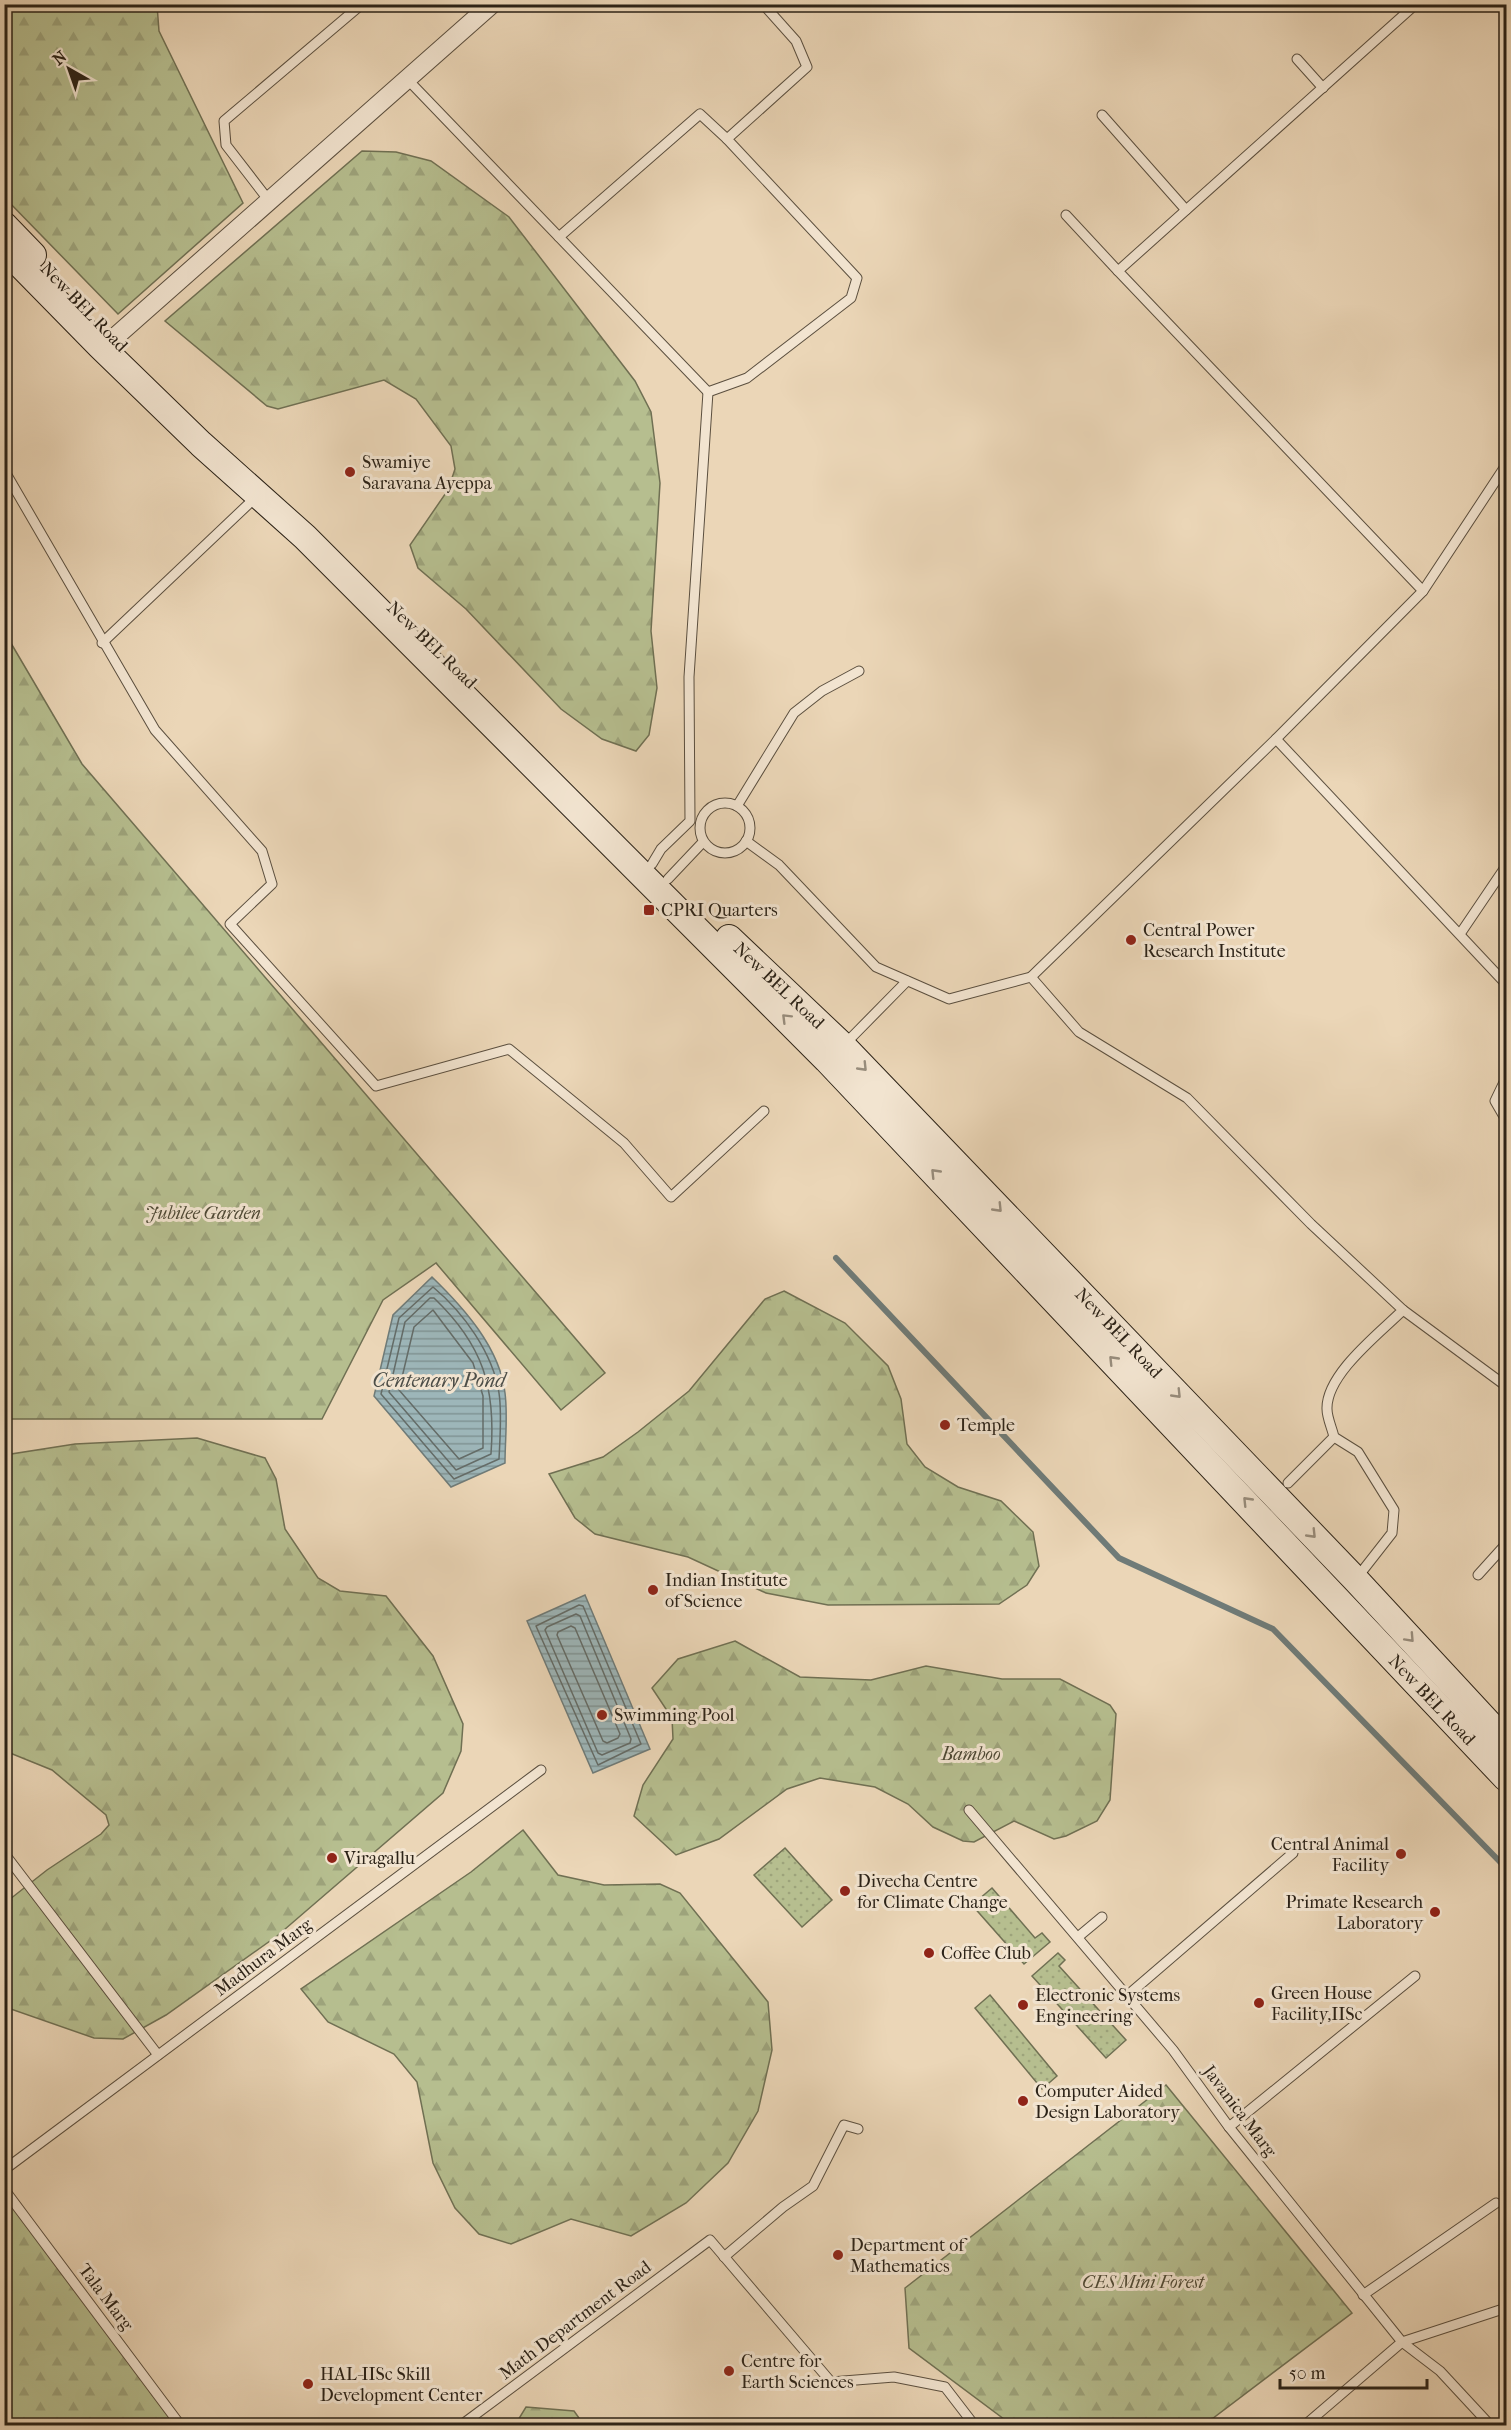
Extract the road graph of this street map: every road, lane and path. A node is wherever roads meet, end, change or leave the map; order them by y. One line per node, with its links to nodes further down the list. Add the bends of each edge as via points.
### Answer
1 (362, 4): 10 (lane, via 224,121 226,145)
2 (492, 4): 6 (street)
3 (763, 4): 9 (lane, via 796,41 807,67)
4 (1416, 4): 7 (lane)
5 (1296, 59): 7 (lane)
6 (409, 81): 10 (street); 14 (lane)
7 (1323, 88): 11 (lane)
8 (1102, 115): 11 (lane)
9 (727, 139): 14 (lane, via 700,114); 18 (lane, via 857,278 851,298 747,378)
10 (270, 202): 17 (street)
11 (1186, 210): 16 (lane)
12 (1066, 215): 16 (lane)
13 (4, 225): 17 (main road, New BEL Road)
14 (559, 237): 18 (lane)
15 (4, 248): 17 (main road, New BEL Road)
16 (1118, 271): 22 (lane)
17 (107, 342): 21 (main road, New BEL Road)
18 (708, 392): 30 (lane, via 689,677 690,820 661,849)
19 (1506, 465): 22 (lane)
20 (4, 470): 23 (lane)
21 (262, 492): 23 (lane); 30 (main road, New BEL Road, via 317,532); 35 (main road, New BEL Road, one-way to 21)
22 (1423, 591): 25 (lane)
23 (102, 643): 37 (lane, via 154,730 262,851 272,884 230,924 376,1086 509,1049 624,1143 671,1197)
24 (859, 671): 26 (lane, via 822,691 794,713)
25 (1276, 740): 31 (lane); 32 (lane)
26 (737, 806): 27 (lane, via 747,818); 28 (lane, via 721,803 706,811 699,826)
27 (746, 841): 28 (lane, via 741,848 725,854); 33 (lane, via 779,864 876,967)
28 (703, 842): 30 (lane)
29 (1506, 866): 31 (lane)
30 (660, 871): 35 (main road, New BEL Road)
31 (1460, 934): 34 (lane)
32 (1031, 977): 33 (lane, via 949,999); 39 (lane, via 1079,1032 1187,1098 1311,1224)
33 (907, 981): 35 (lane)
34 (1506, 984)
35 (835, 1053): 45 (main road, New BEL Road, one-way to 45); 48 (main road, New BEL Road, one-way to 35)
36 (1506, 1078): 38 (lane, via 1495,1101)
37 (764, 1111)
38 (1506, 1120)
39 (1403, 1310): 40 (lane); 41 (lane, via 1355,1356 1331,1390 1327,1409)
40 (1506, 1386)
41 (1334, 1437): 42 (lane); 45 (lane, via 1358,1452 1394,1510 1392,1533)
42 (1288, 1483)
43 (1506, 1544): 44 (lane)
44 (1478, 1575)
45 (1355, 1579): 46 (main road, New BEL Road, one-way to 46)
46 (1506, 1742)
47 (542, 1770): 56 (lane, Madhura Marg)
48 (1506, 1778)
49 (969, 1810): 53 (lane, Javanica Marg)
50 (4, 1853): 56 (lane)
51 (1293, 1853): 55 (lane)
52 (1102, 1917): 53 (lane)
53 (1078, 1937): 55 (lane, Javanica Marg)
54 (1415, 1976): 57 (lane)
55 (1128, 1995): 57 (lane, Javanica Marg)
56 (158, 2055): 59 (lane, Madhura Marg)
57 (1229, 2127): 63 (lane, Javanica Marg)
58 (858, 2129): 62 (lane, via 844,2125 813,2187)
59 (4, 2170)
60 (4, 2189): 66 (lane, Tala Marg)
61 (1496, 2203): 63 (lane)
62 (724, 2257): 67 (lane, Math Department Road, via 710,2240); 68 (lane, via 831,2382 894,2377 945,2387)
63 (1363, 2295): 65 (lane, Javanica Marg)
64 (1506, 2308): 65 (lane)
65 (1402, 2342): 69 (lane); 70 (lane, Javanica Marg, via 1440,2371)
66 (181, 2426)
67 (460, 2426)
68 (975, 2426)
69 (1304, 2426)
70 (1491, 2426)

